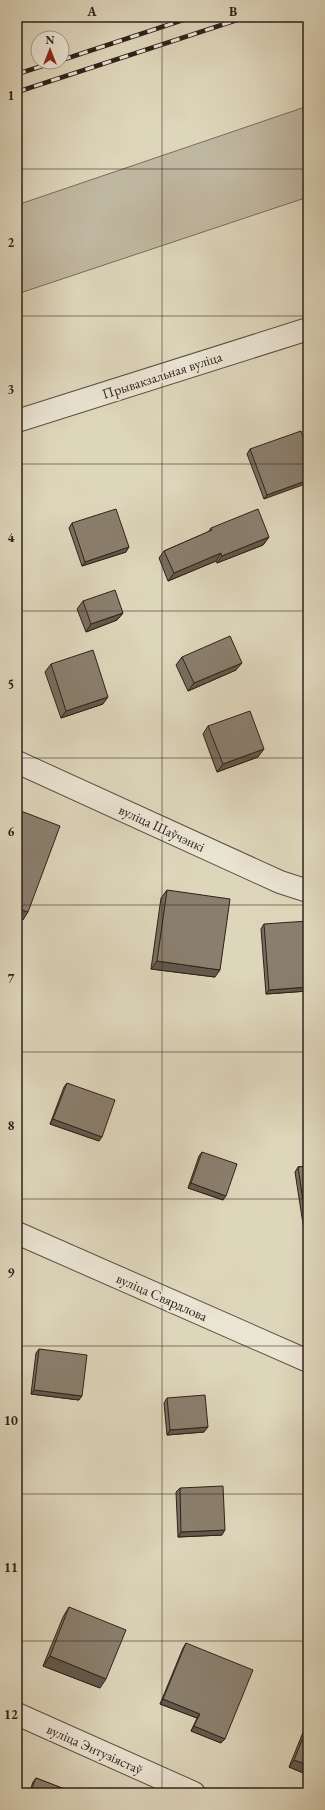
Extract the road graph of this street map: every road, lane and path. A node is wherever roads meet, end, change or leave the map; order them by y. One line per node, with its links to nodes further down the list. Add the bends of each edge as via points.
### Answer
1 (308, 329): 2 (street, Прывакзальная вуліца)
2 (17, 421)
3 (17, 762): 4 (street, вуліца Шаўчэнкі, via 280,882)
4 (308, 891)
5 (17, 1233): 6 (street, вуліца Свярдлова)
6 (308, 1361)
7 (17, 1714): 8 (street, вуліца Энтузіястаў)
8 (194, 1793)

